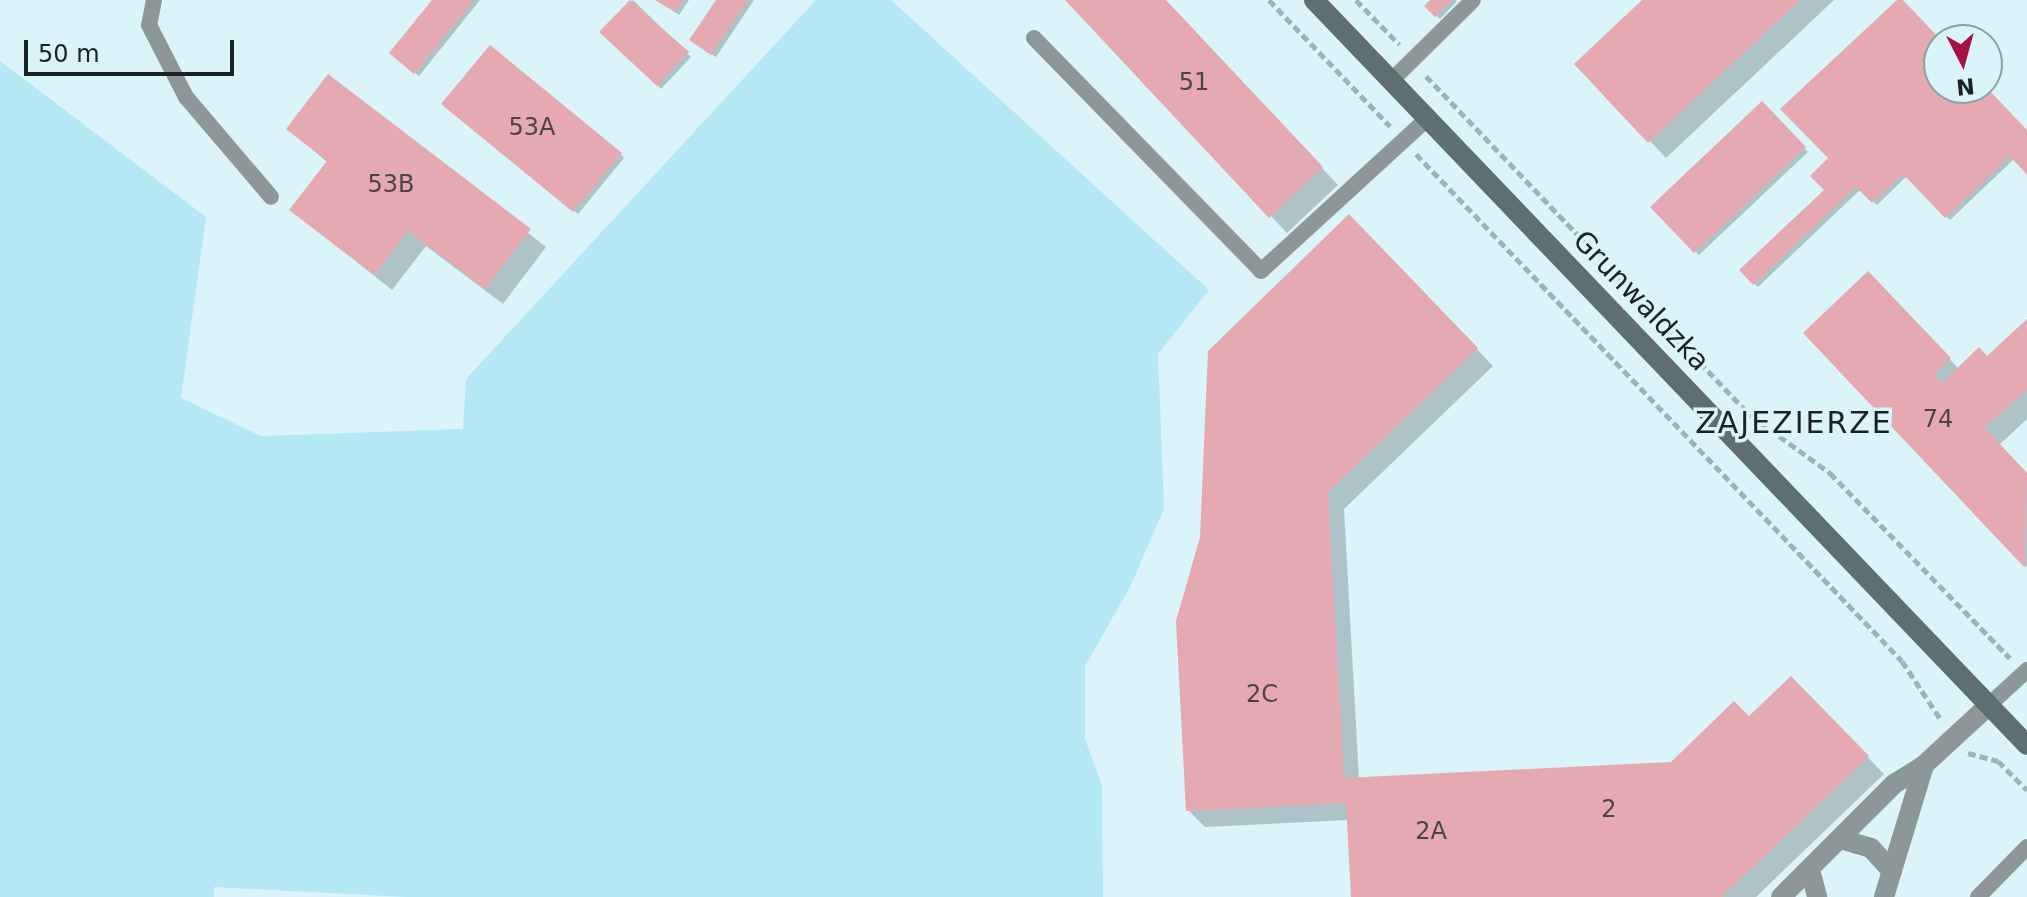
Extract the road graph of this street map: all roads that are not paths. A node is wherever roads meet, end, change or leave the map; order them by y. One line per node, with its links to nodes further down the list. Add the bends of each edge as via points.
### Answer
1 (154, 0): 7 (lane, via 149,25 186,97)
2 (1314, 0): 5 (main road, Grunwaldzka)
3 (1473, 0): 5 (lane)
4 (1034, 38): 6 (lane, via 1261,271)
5 (1391, 81): 6 (main road, Grunwaldzka)
6 (1427, 119): 9 (main road, Grunwaldzka)
7 (271, 197)
8 (2025, 671): 9 (lane)
9 (1989, 705): 10 (main road, Grunwaldzka); 11 (street)
10 (2027, 745)
11 (1924, 765): 12 (street, via 1894,784); 15 (street)
12 (1840, 839): 14 (street); 15 (street, via 1871,848)
13 (2027, 847): 19 (lane)
14 (1810, 870): 16 (street); 17 (street)
15 (1892, 871): 18 (street)
16 (1781, 897)
17 (1817, 897)
18 (1884, 897)
19 (1978, 897)

